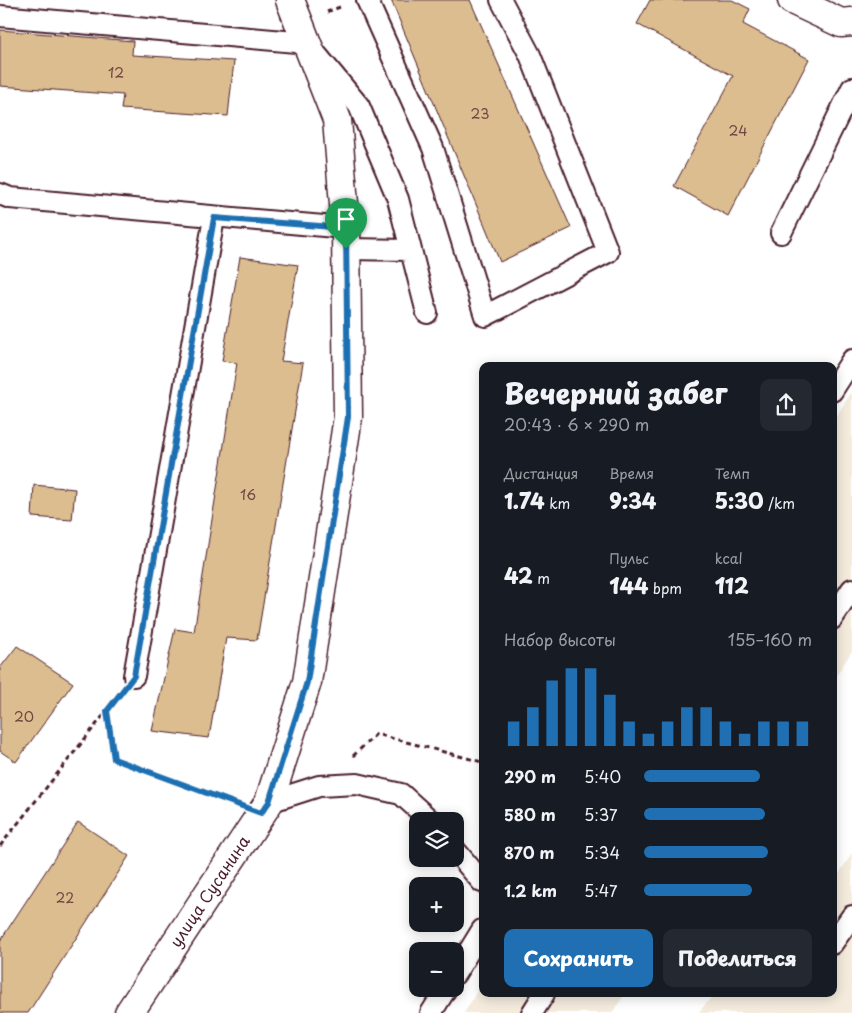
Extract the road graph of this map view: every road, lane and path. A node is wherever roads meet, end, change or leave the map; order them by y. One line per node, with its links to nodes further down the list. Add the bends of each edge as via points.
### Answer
1 (290, 0): 7 (street, улица Сусанина)
2 (367, 0): 3 (lane, via 433,148 485,316 608,252 530,55)
3 (501, 0)
4 (792, 0): 6 (street, via 841,23)
5 (0, 16): 7 (lane)
6 (852, 22)
7 (306, 43): 12 (street, улица Сусанина, via 336,120); 13 (lane, via 359,106 398,199)
8 (852, 88): 11 (lane)
9 (0, 194): 10 (lane, via 10,198)
10 (214, 218): 12 (lane); 19 (lane)
11 (780, 232)
12 (346, 238): 13 (lane); 23 (street, улица Сусанина, via 348,417 307,682)
13 (411, 250): 14 (lane)
14 (427, 313)
15 (852, 360): 16 (lane)
16 (837, 383)
17 (852, 588): 18 (lane)
18 (837, 611)
19 (134, 676): 20 (path)
20 (107, 711): 23 (path, via 114,759); 25 (path)
21 (376, 734): 22 (path)
22 (479, 761)
23 (265, 807): 24 (lane, via 319,786 357,784 401,794); 34 (street, улица Сусанина)
24 (421, 812)
25 (0, 846)
26 (464, 861): 27 (lane)
27 (479, 878)
28 (852, 916): 30 (lane)
29 (479, 935): 31 (lane)
30 (837, 937)
31 (464, 959)
32 (441, 997): 35 (lane)
33 (542, 997): 36 (lane)
34 (129, 1013)
35 (431, 1013)
36 (532, 1013)

